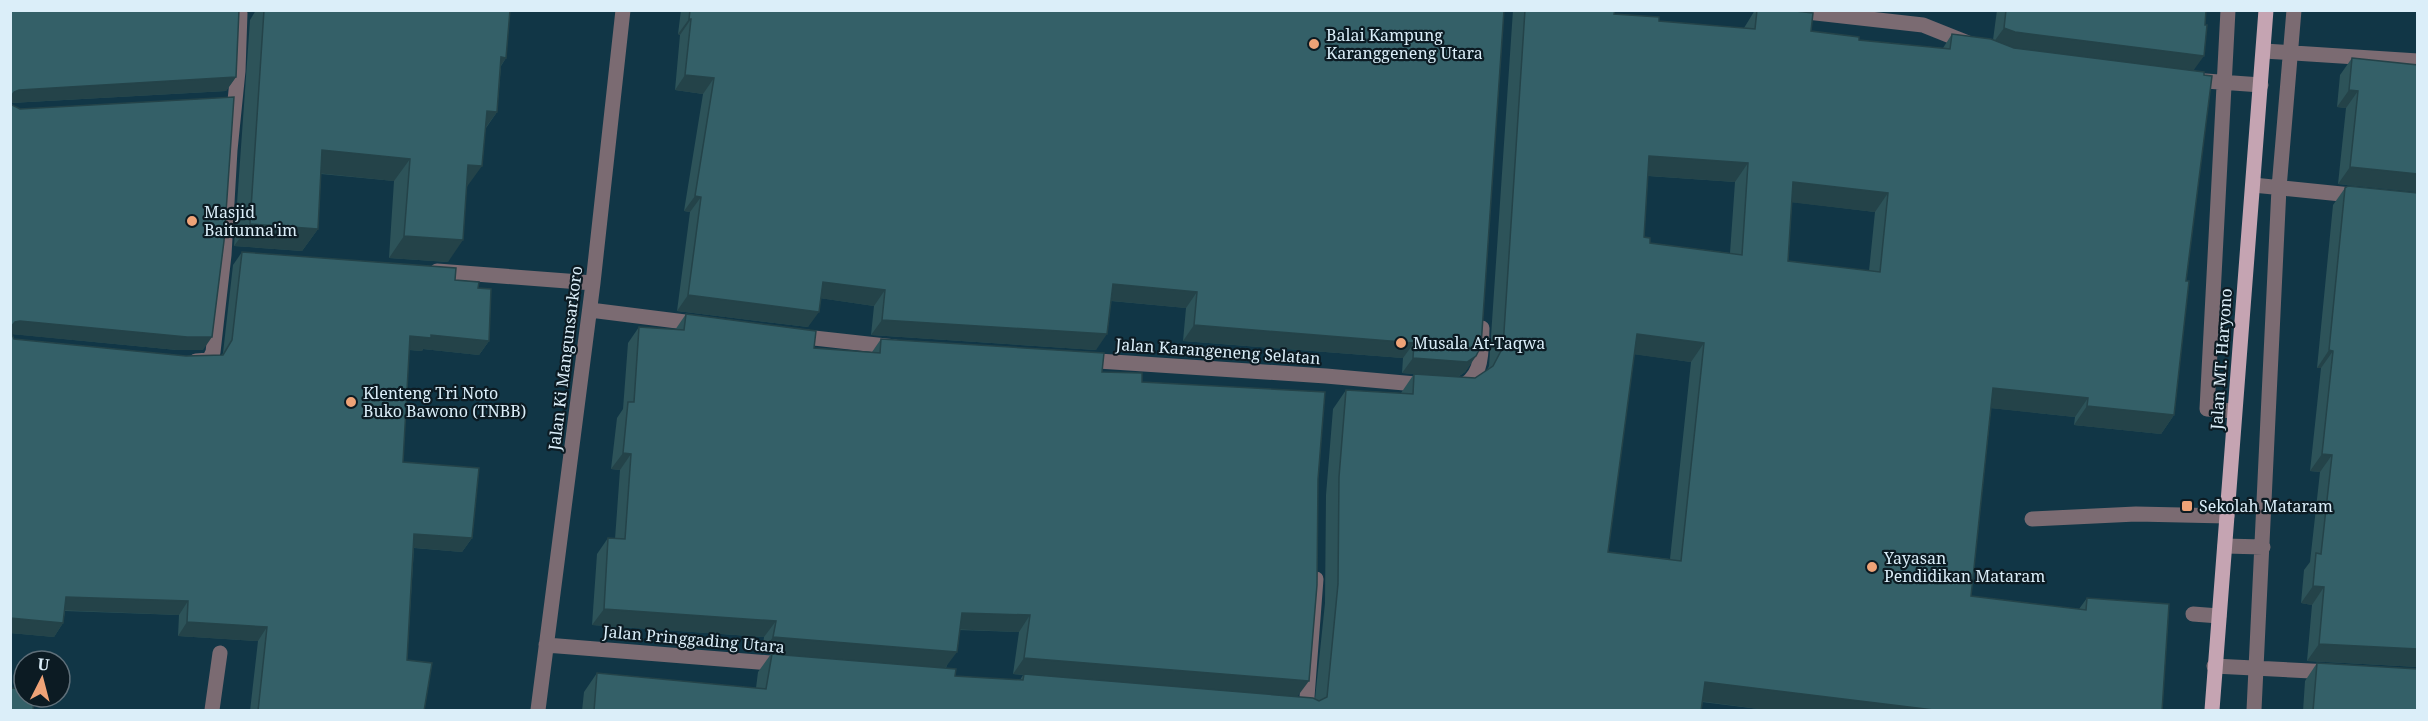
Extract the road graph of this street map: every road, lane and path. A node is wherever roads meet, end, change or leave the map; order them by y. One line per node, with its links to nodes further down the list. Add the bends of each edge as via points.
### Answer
1 (623, 10): 18 (street, Jalan Ki Mangunsarkoro)
2 (1790, 10): 7 (street, via 1923,25)
3 (2228, 10): 12 (street)
4 (2266, 10): 8 (main road, Jalan MT. Haryono)
5 (2294, 10): 9 (street)
6 (240, 13): 25 (street, via 240,40 229,101 224,230 230,255 213,352 209,360)
7 (1984, 51)
8 (2264, 51): 9 (street); 13 (main road, Jalan MT. Haryono)
9 (2290, 53): 10 (street); 15 (street)
10 (2418, 61)
11 (2181, 80): 12 (street)
12 (2224, 82): 13 (street); 26 (street, via 2207,409)
13 (2261, 85): 14 (main road, Jalan MT. Haryono)
14 (2253, 185): 15 (street); 26 (main road, Jalan MT. Haryono)
15 (2279, 188): 16 (street); 30 (street)
16 (2371, 197)
17 (422, 270): 18 (street)
18 (593, 283): 19 (street, Jalan Ki Mangunsarkoro)
19 (590, 310): 21 (street); 34 (street, Jalan Ki Mangunsarkoro)
20 (1483, 316): 24 (street, Jalan Karangeneng Selatan, via 1478,372 1468,384 1458,388 1325,382)
21 (716, 326)
22 (786, 335): 23 (street)
23 (910, 347)
24 (1067, 359)
25 (177, 360)
26 (2234, 411): 27 (main road, Jalan MT. Haryono)
27 (2227, 516): 28 (street, via 2136,514); 29 (main road, Jalan MT. Haryono)
28 (2032, 519)
29 (2225, 546): 30 (street); 33 (main road, Jalan MT. Haryono)
30 (2263, 548): 38 (street)
31 (1316, 567): 40 (street, via 1316,602)
32 (2193, 614): 33 (street)
33 (2219, 616): 37 (main road, Jalan MT. Haryono)
34 (546, 645): 36 (street, Jalan Pringgading Utara); 42 (street, Jalan Ki Mangunsarkoro)
35 (220, 654): 41 (street)
36 (793, 665)
37 (2214, 666): 38 (street); 43 (main road, Jalan MT. Haryono)
38 (2257, 668): 39 (street); 44 (street)
39 (2349, 673)
40 (1302, 708)
41 (212, 711)
42 (538, 711)
43 (2211, 711)
44 (2254, 711)

